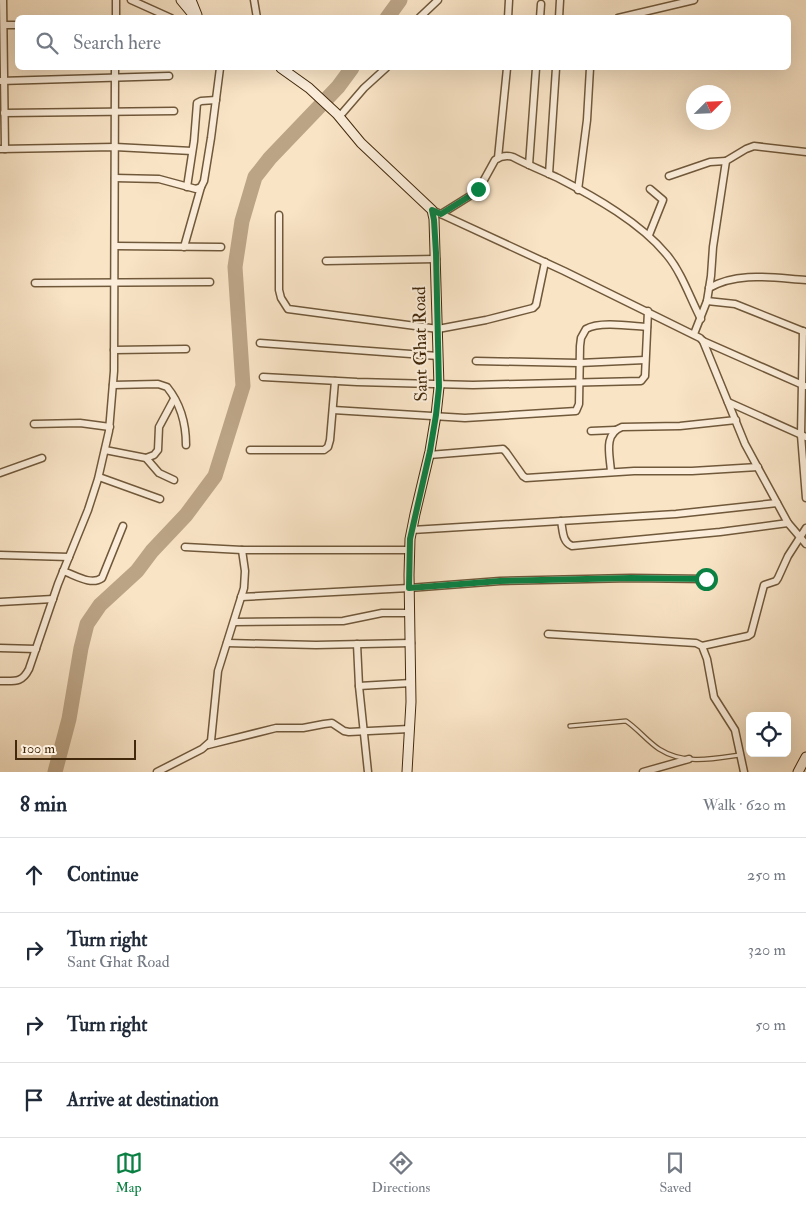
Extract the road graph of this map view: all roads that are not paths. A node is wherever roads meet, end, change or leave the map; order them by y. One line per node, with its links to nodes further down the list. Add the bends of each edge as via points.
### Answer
1 (3, 0): 22 (street)
2 (116, 0): 12 (street)
3 (131, 0): 13 (street)
4 (181, 0): 14 (street)
5 (191, 0): 15 (street)
6 (254, 0): 16 (street)
7 (438, 0): 17 (street)
8 (509, 0): 18 (street)
9 (560, 0): 20 (street)
10 (694, 0): 21 (street)
11 (541, 4): 19 (street)
12 (116, 15)
13 (164, 15)
14 (194, 15)
15 (196, 15)
16 (256, 15)
17 (422, 15)
18 (508, 15)
19 (540, 15)
20 (559, 15)
21 (631, 15)
22 (4, 25): 23 (street); 24 (street)
23 (15, 25)
24 (2, 42): 35 (street)
25 (115, 70): 33 (street)
26 (220, 70): 36 (street)
27 (284, 70): 40 (street, via 309,88)
28 (384, 70): 40 (street)
29 (507, 70): 45 (street)
30 (536, 70): 47 (street)
31 (556, 70): 48 (street)
32 (590, 70): 54 (street)
33 (115, 76): 34 (street); 35 (street); 38 (street)
34 (169, 76)
35 (2, 80): 39 (street)
36 (216, 100): 43 (street, via 197,103); 52 (street)
37 (174, 111): 38 (street)
38 (115, 112): 39 (street); 41 (street)
39 (4, 113): 42 (street)
40 (338, 116): 55 (street)
41 (115, 146): 42 (street); 43 (street); 50 (street)
42 (2, 149)
43 (192, 151): 51 (street)
44 (806, 152): 46 (street, via 754,146)
45 (498, 158): 47 (street, via 514,157); 56 (street, via 473,194)
46 (726, 161): 49 (street, via 710,162); 69 (street)
47 (529, 165): 48 (street)
48 (548, 174): 54 (street)
49 (669, 176)
50 (115, 178): 51 (street, via 160,179); 59 (street)
51 (187, 187): 52 (street)
52 (201, 187): 60 (street)
53 (650, 189): 58 (street, via 664,200)
54 (578, 190): 58 (street)
55 (432, 210): 56 (street); 62 (street, Sant Ghat Road)
56 (441, 214): 64 (street)
57 (279, 215): 74 (street, via 279,290 288,308)
58 (649, 235): 72 (street, via 676,267)
59 (115, 246): 60 (street); 66 (street)
60 (184, 247): 61 (street)
61 (221, 247)
62 (436, 259): 63 (street); 74 (street, Sant Ghat Road)
63 (326, 261)
64 (545, 262): 71 (street); 74 (street, via 538,301 533,308)
65 (806, 280): 69 (street, via 740,277)
66 (115, 282): 67 (street); 68 (street); 80 (street)
67 (210, 282)
68 (36, 284)
69 (709, 288): 70 (street)
70 (708, 301): 72 (street); 75 (street, via 735,304)
71 (648, 311): 73 (street); 76 (street)
72 (701, 319): 76 (street)
73 (647, 327): 82 (street); 84 (street, via 589,327 581,338)
74 (438, 329): 81 (street, Sant Ghat Road)
75 (805, 332): 90 (street)
76 (694, 334): 77 (street)
77 (704, 342): 90 (street); 92 (street)
78 (260, 343): 81 (street)
79 (186, 349): 80 (street)
80 (114, 350): 89 (street)
81 (438, 356): 88 (street, Sant Ghat Road)
82 (645, 360): 84 (street); 87 (street, via 645,376 641,381)
83 (476, 361): 84 (street)
84 (580, 363): 87 (street)
85 (263, 377): 86 (street)
86 (335, 381): 88 (street); 93 (street)
87 (579, 382): 88 (street); 94 (street, via 576,410 465,418)
88 (439, 384): 94 (street, Sant Ghat Road)
89 (113, 385): 91 (street, via 164,385); 97 (street)
90 (804, 386): 100 (street)
91 (174, 399): 101 (street, via 184,421); 106 (street, via 159,427 158,450)
92 (728, 402): 95 (street); 100 (street)
93 (334, 410): 94 (street); 103 (street, via 330,440 324,450)
94 (436, 415): 104 (street, Sant Ghat Road)
95 (736, 420): 98 (street); 107 (street)
96 (34, 424): 97 (street, via 80,423)
97 (110, 427): 102 (street)
98 (616, 430): 99 (street); 108 (street, via 609,443)
99 (591, 432)
100 (804, 436): 112 (street)
101 (186, 445)
102 (105, 450): 106 (street); 110 (street)
103 (250, 450)
104 (429, 455): 108 (street, via 503,449 526,478); 119 (street, Sant Ghat Road)
105 (42, 458): 109 (street)
106 (146, 458): 111 (street, via 159,473)
107 (758, 467): 108 (street); 114 (street)
108 (611, 472)
109 (0, 473)
110 (99, 477): 113 (street); 126 (street)
111 (174, 480)
112 (806, 498)
113 (160, 499)
114 (777, 503): 115 (street, via 676,514); 116 (street)
115 (561, 521): 116 (street, via 564,540 572,546); 119 (street)
116 (788, 524): 120 (street)
117 (123, 526): 127 (street, via 102,578 95,582)
118 (806, 528): 120 (street)
119 (412, 530): 124 (street, Sant Ghat Road)
120 (800, 538): 121 (street); 139 (street, via 776,581 764,585 751,634)
121 (806, 544)
122 (185, 547): 123 (street)
123 (242, 550): 124 (street); 130 (street, via 246,579)
124 (410, 550): 129 (street, Sant Ghat Road)
125 (0, 555): 126 (street)
126 (69, 556): 127 (street)
127 (63, 571): 131 (street)
128 (706, 579): 129 (street, via 500,581)
129 (409, 588): 130 (street); 133 (street, Sant Ghat Road)
130 (241, 597): 134 (street)
131 (53, 599): 132 (street); 141 (street)
132 (0, 602)
133 (410, 613): 134 (street, via 382,613 342,621); 137 (street, Sant Ghat Road)
134 (234, 622): 136 (street)
135 (548, 634): 139 (street, via 696,643)
136 (227, 642): 138 (street); 148 (street, via 218,671 212,735)
137 (411, 643): 138 (street); 143 (street, Sant Ghat Road)
138 (357, 644): 144 (street)
139 (702, 646): 149 (street, via 714,697 735,730)
140 (0, 648): 141 (street)
141 (36, 649): 142 (street, via 23,679)
142 (0, 681)
143 (411, 682): 144 (street); 146 (street, Sant Ghat Road)
144 (359, 686): 147 (street)
145 (570, 726): 151 (lane, via 626,721 660,749)
146 (409, 729): 147 (street); 154 (street, Sant Ghat Road)
147 (363, 731): 148 (street, via 344,731 332,723 276,728); 153 (street)
148 (208, 744): 152 (street)
149 (740, 754): 151 (lane, via 705,760); 156 (street)
150 (806, 757): 157 (street)
151 (688, 759): 155 (street)
152 (157, 772)
153 (368, 772)
154 (408, 772)
155 (643, 772)
156 (744, 772)
157 (798, 772)

